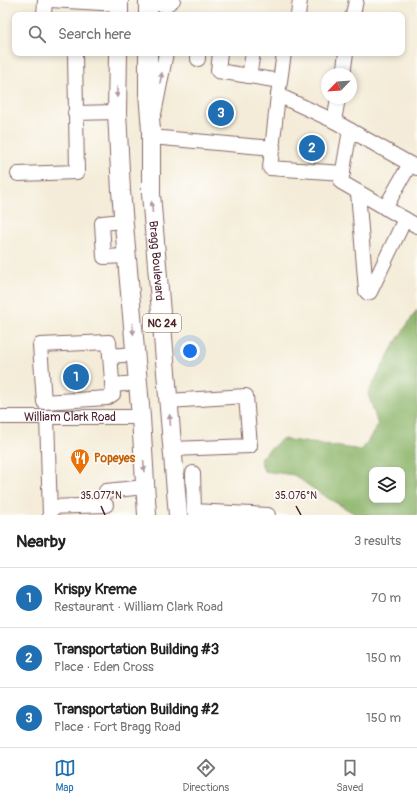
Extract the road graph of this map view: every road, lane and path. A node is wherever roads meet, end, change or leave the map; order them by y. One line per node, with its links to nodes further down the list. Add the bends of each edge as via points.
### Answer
1 (45, 0): 9 (street)
2 (50, 0): 6 (street)
3 (174, 0): 8 (street, via 166,5); 10 (street)
4 (300, 0): 11 (street)
5 (356, 0): 12 (street)
6 (88, 1): 7 (street)
7 (119, 6)
8 (148, 6)
9 (44, 12)
10 (173, 12)
11 (298, 12)
12 (354, 12)
13 (75, 56): 27 (street)
14 (118, 56): 26 (main road, NC 24, one-way to 26)
15 (148, 56): 30 (main road, Bragg Boulevard / NC 24)
16 (165, 56): 30 (street, one-way to 16)
17 (220, 56): 22 (street, via 218,71)
18 (252, 56): 22 (street)
19 (284, 56): 23 (street)
20 (346, 56): 21 (street)
21 (344, 68)
22 (249, 76): 23 (street)
23 (280, 81): 24 (street)
24 (278, 95): 28 (street); 31 (street)
25 (337, 104): 28 (street)
26 (117, 112): 27 (street); 38 (main road, NC 24, one-way to 38, via 123,222)
27 (75, 113): 34 (street, via 77,172)
28 (334, 121): 29 (street)
29 (350, 130): 32 (street); 33 (street)
30 (151, 133): 31 (street); 43 (main road, Bragg Boulevard / NC 24, one-way to 30, via 151,194)
31 (273, 148): 33 (street, via 270,168)
32 (413, 166): 36 (street)
33 (343, 173): 35 (street, via 341,182)
34 (18, 174)
35 (358, 192): 36 (street); 37 (street, via 368,293)
36 (385, 208): 37 (street)
37 (411, 223)
38 (135, 354): 39 (street); 40 (main road, NC 24)
39 (110, 356): 41 (street); 44 (street, via 108,342 40,345)
40 (138, 383): 41 (street); 48 (main road, NC 24)
41 (112, 384): 42 (street, via 111,397)
42 (86, 400): 44 (street); 47 (street)
43 (168, 401): 49 (main road, Bragg Boulevard / NC 24, one-way to 43); 49 (street, via 246,396 250,446)
44 (44, 402): 46 (street)
45 (0, 417): 46 (street, William Clark Road)
46 (46, 417): 47 (street, William Clark Road); 54 (street)
47 (88, 417): 48 (street, William Clark Road)
48 (141, 417): 51 (main road, NC 24, one-way to 51)
49 (172, 449): 53 (main road, Bragg Boulevard / NC 24)
50 (193, 472): 52 (street)
51 (145, 487): 54 (street); 56 (main road, NC 24)
52 (193, 489): 53 (street); 55 (street, via 194,511)
53 (176, 490): 57 (main road, Bragg Boulevard / NC 24)
54 (50, 511)
55 (215, 513): 58 (street)
56 (147, 515)
57 (178, 515)
58 (261, 515)

